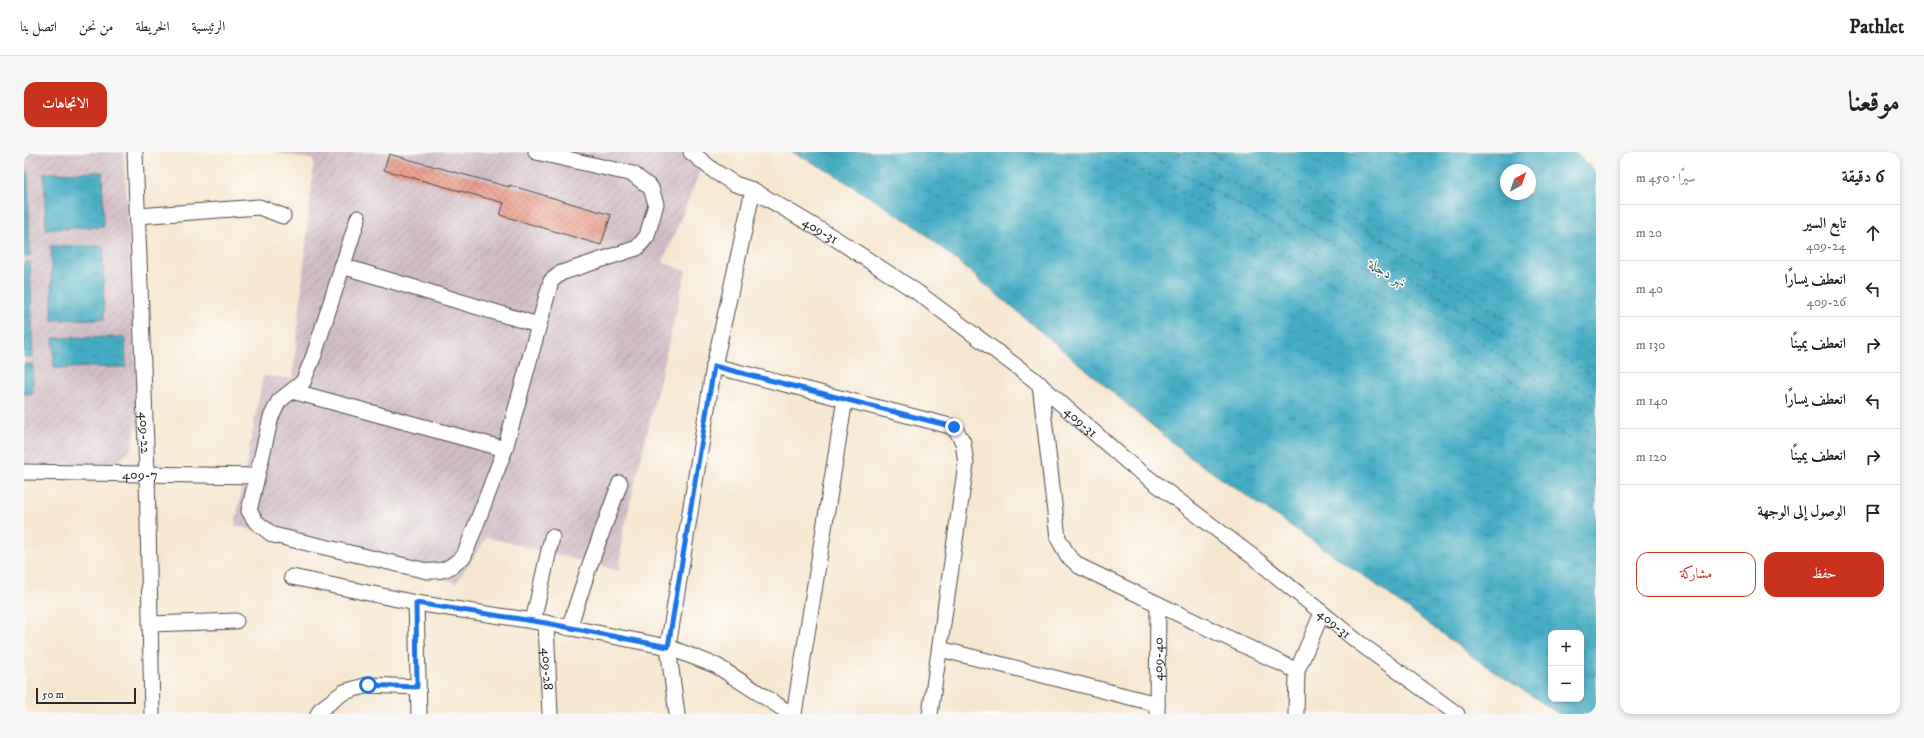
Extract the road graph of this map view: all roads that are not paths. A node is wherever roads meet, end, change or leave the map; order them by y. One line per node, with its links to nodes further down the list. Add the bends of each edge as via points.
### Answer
1 (136, 152): 5 (street, 409-22)
2 (536, 152): 9 (street, via 633,174 651,188 656,204 647,236 637,248 561,273 550,281)
3 (691, 152): 4 (street, 409-31, via 734,184)
4 (753, 190): 10 (street); 11 (street, 409-31, via 836,239 917,292)
5 (138, 216): 6 (street, via 259,207); 16 (street, 409-22)
6 (283, 216)
7 (358, 218): 8 (street)
8 (342, 266): 9 (street); 12 (street, via 314,355 303,382)
9 (538, 325): 14 (street)
10 (714, 366): 13 (street); 28 (street)
11 (1040, 384): 22 (street, via 1058,538 1068,556 1078,566); 23 (street, 409-31, via 1130,464 1252,556)
12 (292, 391): 14 (street); 17 (street, via 279,401 271,417)
13 (845, 399): 29 (street, via 954,427 963,442 966,464); 39 (street)
14 (504, 448): 17 (street, via 464,556 441,572 427,571 273,535 256,522 249,511)
15 (24, 472): 16 (street, 409-7)
16 (147, 473): 17 (street, 409-7); 26 (street, 409-22)
17 (256, 476)
18 (620, 483): 27 (street)
19 (552, 537): 25 (street, 409-28)
20 (292, 577): 21 (street)
21 (416, 603): 25 (street); 31 (street)
22 (1158, 604): 30 (street); 32 (street, 409-40)
23 (1322, 613): 30 (street); 42 (street, 409-31)
24 (236, 621): 26 (street)
25 (539, 622): 27 (street); 36 (street, 409-28)
26 (150, 624): 33 (street, 409-22)
27 (569, 628): 28 (street)
28 (668, 647): 37 (street); 38 (street, via 717,666)
29 (940, 650): 32 (street); 40 (street)
30 (1297, 671): 41 (street)
31 (417, 687): 34 (street, via 368,685 344,692); 35 (street)
32 (1157, 709)
33 (152, 714)
34 (318, 714)
35 (419, 714)
36 (550, 714)
37 (677, 714)
38 (791, 714)
39 (794, 714)
40 (930, 714)
41 (1296, 714)
42 (1457, 714)

